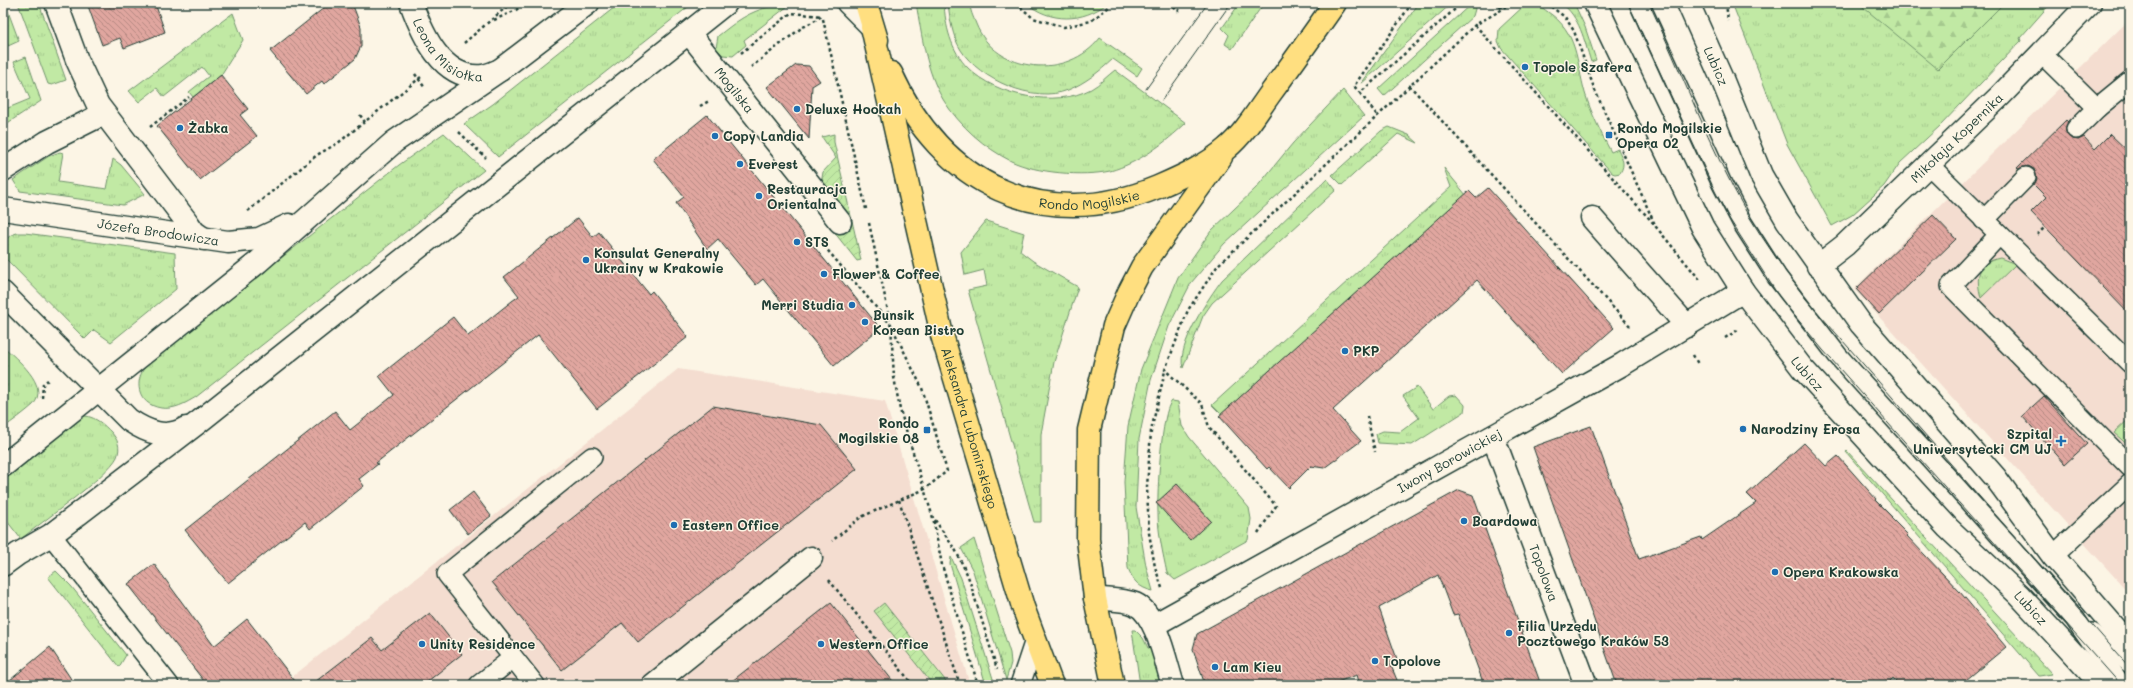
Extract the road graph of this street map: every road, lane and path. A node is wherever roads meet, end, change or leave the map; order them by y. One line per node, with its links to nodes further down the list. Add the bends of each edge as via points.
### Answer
1 (56, 3): 40 (street, via 79,66)
2 (411, 3): 33 (street, Leona Misiołka, via 426,40 443,60 470,76 484,76)
3 (511, 3): 25 (path)
4 (524, 3): 25 (path, via 516,10)
5 (588, 3): 33 (street)
6 (726, 3): 28 (street)
7 (848, 3): 27 (street)
8 (866, 3): 27 (main road, Rondo Mogilskie)
9 (1016, 3): 10 (path, via 1033,18 1064,27 1091,21)
10 (1114, 3)
11 (1169, 3): 12 (path, via 1178,11)
12 (1184, 3)
13 (1335, 3): 47 (main road, Rondo Mogilskie, via 1254,117)
14 (1412, 3): 37 (path, via 1354,86)
15 (1462, 3): 37 (path)
16 (1494, 3): 23 (path)
17 (1508, 3): 23 (path)
18 (1546, 3): 60 (path, via 1565,17 1574,31 1594,88)
19 (1595, 3): 65 (street, Lubicz, via 1703,228)
20 (1639, 3): 96 (lane, via 1722,184 1777,277 1838,356)
21 (1688, 3): 63 (street, Lubicz, via 1761,175)
22 (2090, 3): 30 (street, Mikołaja Kopernika)
23 (1503, 9): 26 (path)
24 (822, 16): 31 (path, via 791,13); 32 (path, via 800,29); 53 (path)
25 (492, 21): 29 (path)
26 (1475, 25): 36 (path); 60 (path)
27 (872, 27): 47 (main road, Rondo Mogilskie, via 909,109 924,130 968,172 983,182 1019,198 1057,204 1114,201 1171,181); 98 (main road, Aleksandra Lubomirskiego, via 942,335 1020,600)
28 (689, 33): 59 (street, Mogilska); 78 (street)
29 (461, 45)
30 (2041, 53): 39 (lane); 49 (street, Mikołaja Kopernika)
31 (740, 54)
32 (756, 63)
33 (500, 70): 55 (street, via 394,142)
34 (427, 73): 43 (path)
35 (2130, 81): 39 (lane)
36 (1409, 86): 42 (path); 69 (path)
37 (1360, 94): 42 (path)
38 (189, 97): 44 (path)
39 (2097, 108): 45 (lane)
40 (103, 114): 50 (street, via 47,142); 62 (street, via 194,232)
41 (360, 115): 43 (path)
42 (1377, 115): 73 (path, via 1218,265 1188,310)
43 (365, 122): 54 (path, via 338,143 317,155)
44 (149, 127)
45 (2076, 129)
46 (457, 131): 48 (path)
47 (1227, 148): 95 (main road, via 1142,267 1114,326 1089,430 1088,539)
48 (488, 160)
49 (1929, 165): 58 (lane); 63 (street, Mikołaja Kopernika, via 1845,245)
50 (3, 170)
51 (2026, 177): 58 (lane)
52 (3, 209): 62 (street, Józefa Brodowicza)
53 (866, 210)
54 (246, 212)
55 (310, 215): 62 (street, Józefa Brodowicza, via 259,239 228,242); 76 (street, via 258,262)
56 (868, 218): 67 (path)
57 (1592, 218): 68 (street)
58 (1984, 220): 61 (lane)
59 (840, 222)
60 (1656, 227): 64 (path)
61 (1999, 235): 71 (lane); 83 (lane, via 1951,286)
62 (204, 239)
63 (1818, 266): 91 (street, Lubicz, via 1861,324 1995,477)
64 (1702, 283)
65 (1743, 291): 68 (street, Iwony Borowickiej); 115 (street, Lubicz, via 1787,350 1948,528 2019,596)
66 (3, 293): 76 (street)
67 (891, 325): 85 (path, via 896,394); 85 (path, via 922,388 947,471)
68 (1687, 326): 79 (street, Iwony Borowickiej)
69 (1633, 329)
70 (1693, 354): 72 (path)
71 (2130, 363)
72 (1698, 364)
73 (1165, 370): 89 (path, via 1202,404 1209,427 1276,506); 94 (path, via 1151,431 1147,511 1151,550)
74 (48, 380): 75 (path)
75 (43, 384)
76 (97, 389): 78 (street, via 129,420 156,434 173,434); 82 (street)
77 (1367, 416): 80 (path)
78 (202, 419): 88 (street)
79 (1493, 437): 97 (street, Iwony Borowickiej); 114 (street, Topolowa)
80 (1375, 452)
81 (592, 457): 100 (lane, via 447,574)
82 (3, 466)
83 (2130, 467)
84 (2130, 484): 91 (lane)
85 (925, 490): 86 (path); 87 (path)
86 (899, 500): 90 (path, via 861,517); 108 (path)
87 (933, 518): 102 (path, via 956,551 965,570); 109 (path, via 942,565)
88 (52, 535): 93 (street); 103 (lane)
89 (1256, 536)
90 (831, 542)
91 (2053, 556): 99 (street, Lubicz)
92 (811, 558): 106 (street); 107 (path)
93 (3, 565)
94 (1163, 592)
95 (1095, 598): 97 (street, via 1135,604 1143,609); 112 (main road)
96 (2075, 619): 101 (lane); 116 (lane)
97 (1154, 625): 113 (street)
98 (1035, 640): 110 (lane); 111 (main road, Aleksandra Lubomirskiego)
99 (2130, 645)
100 (513, 658): 104 (lane); 105 (lane)
101 (2130, 663)
102 (997, 670)
103 (169, 685)
104 (479, 685)
105 (535, 685)
106 (653, 685)
107 (913, 685)
108 (960, 685)
109 (978, 685)
110 (1020, 685)
111 (1052, 685)
112 (1113, 685)
113 (1173, 685)
114 (1586, 685)
115 (2102, 685)
116 (2121, 685)

